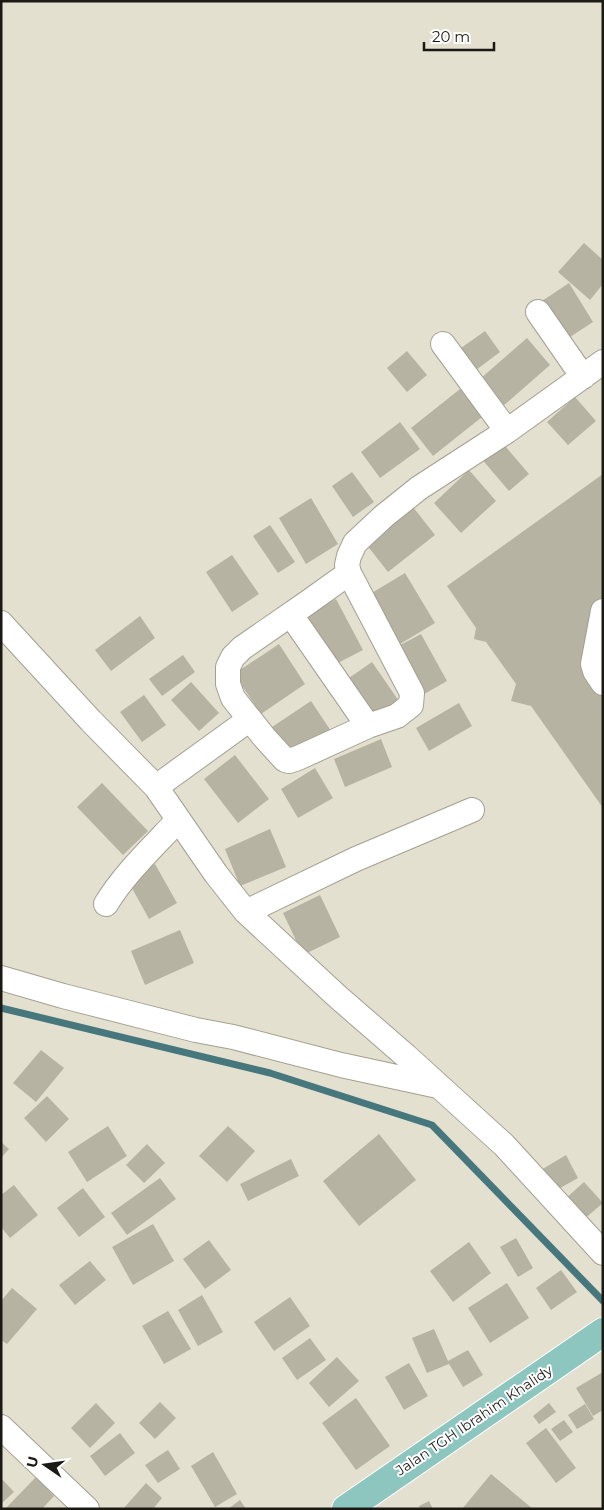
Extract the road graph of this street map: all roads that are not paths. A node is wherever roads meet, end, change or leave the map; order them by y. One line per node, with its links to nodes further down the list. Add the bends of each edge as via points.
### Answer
1 (538, 312): 4 (street)
2 (443, 344): 5 (street)
3 (603, 362): 4 (street)
4 (583, 377): 5 (street)
5 (507, 431): 6 (street, via 419,488 370,527 355,543 347,565)
6 (349, 572): 8 (street); 12 (street, via 413,698 397,716)
7 (603, 611): 10 (street, via 593,664 594,672)
8 (291, 615): 11 (street, via 242,648 232,657 228,667 228,684 233,698); 12 (street)
9 (1, 623): 13 (street)
10 (603, 683)
11 (250, 719): 12 (street, via 274,750 289,761); 13 (street)
12 (368, 726)
13 (156, 787): 15 (street)
14 (472, 810): 17 (street, via 356,859)
15 (178, 820): 16 (street, via 129,873); 17 (street)
16 (106, 904)
17 (246, 912): 19 (street)
18 (1, 978): 19 (street, via 186,1027)
19 (440, 1087): 20 (street, via 504,1145)
20 (603, 1253)
21 (603, 1332): 24 (main road, Jalan TGH Ibrahim Khalidy)
22 (1, 1427): 23 (street)
23 (86, 1509)
24 (346, 1509)

